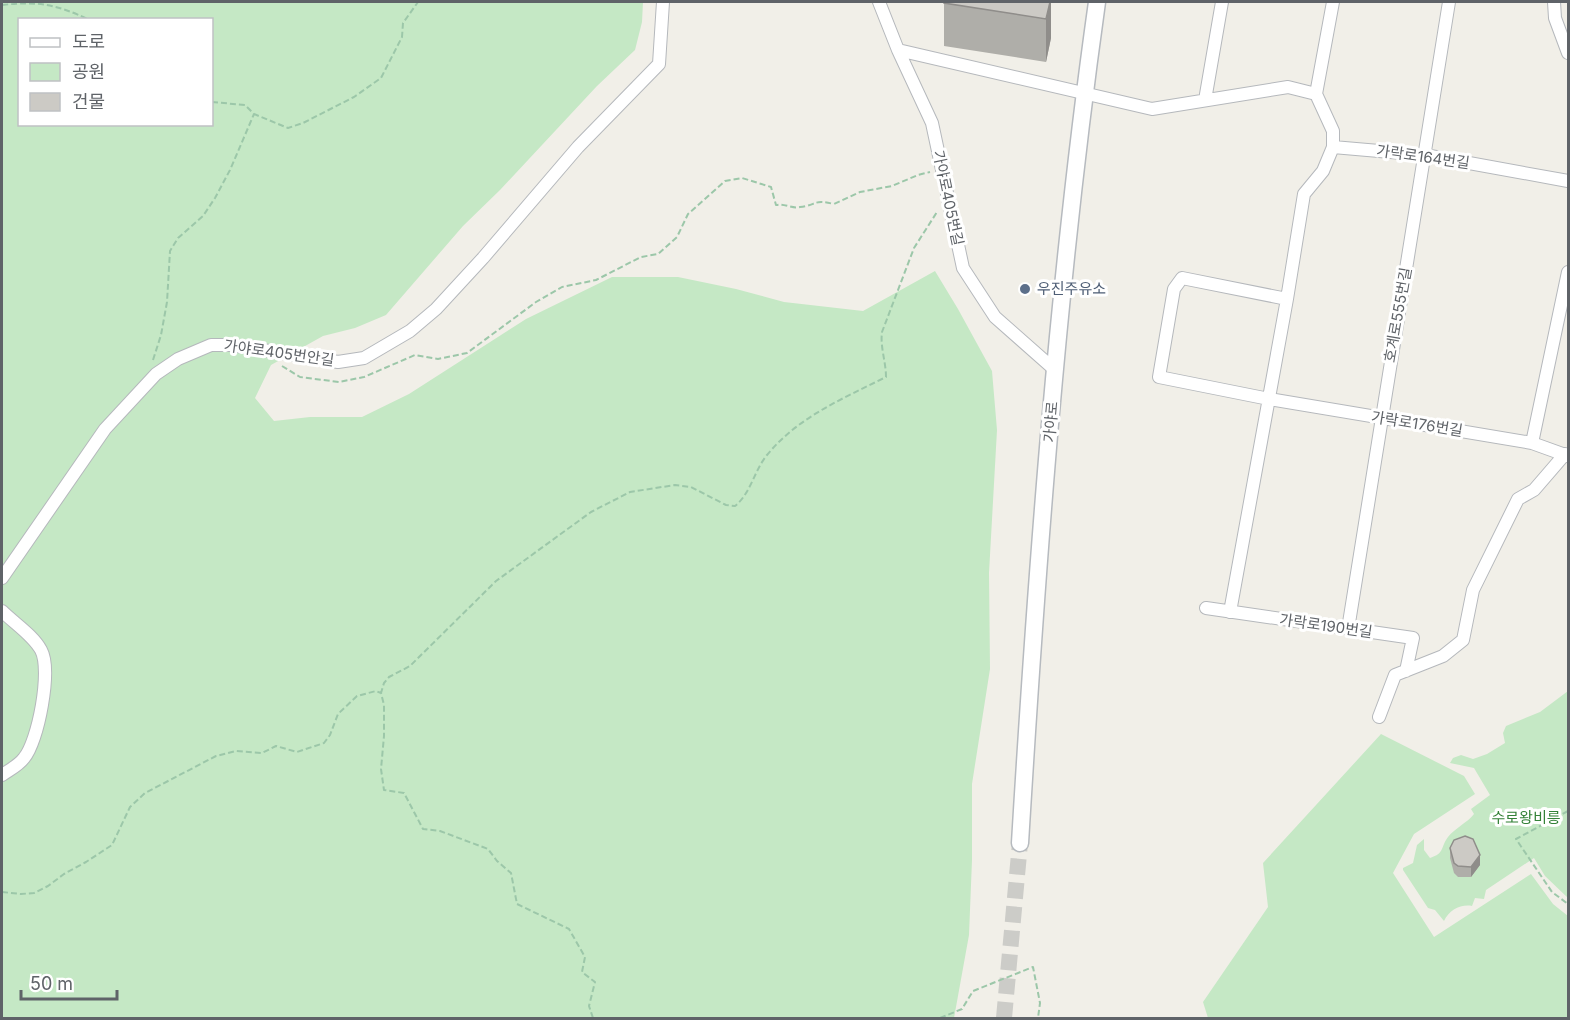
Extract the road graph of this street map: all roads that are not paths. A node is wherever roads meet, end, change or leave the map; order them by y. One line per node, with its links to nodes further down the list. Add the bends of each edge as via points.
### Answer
1 (663, 2): 24 (street, 가야로405번안길, via 659,64 578,147 436,309 410,331 364,358 338,362 211,345 178,359 156,374 105,429)
2 (879, 2): 8 (street, 가야로405번길)
3 (1097, 2): 10 (main road, 가야로)
4 (1222, 2): 12 (street)
5 (1333, 2): 11 (street)
6 (1449, 2): 14 (street, 호계로555번길)
7 (1554, 2): 9 (street, via 1555,18)
8 (898, 50): 10 (street); 18 (street, 가야로405번길, via 932,123 963,268 995,317)
9 (1569, 53)
10 (1085, 92): 12 (street, via 1152,109); 18 (main road, 가야로)
11 (1316, 94): 12 (street, via 1288,87); 13 (street, via 1333,131)
12 (1205, 100)
13 (1333, 147): 14 (street, 가락로164번길); 17 (street, via 1323,171 1304,194)
14 (1425, 154): 15 (street, 가락로164번길); 20 (street, 호계로555번길)
15 (1569, 181)
16 (1569, 272): 21 (street)
17 (1287, 299): 19 (street); 19 (street, 가락로176번길, via 1182,278 1174,289 1159,377)
18 (1055, 370): 32 (main road, 가야로)
19 (1269, 399): 20 (street, 가락로176번길); 27 (street)
20 (1380, 418): 21 (street, 가락로176번길); 28 (street, 호계로555번길)
21 (1532, 443): 22 (street, 가락로176번길)
22 (1567, 455): 23 (street, 가락로176번길, via 1534,490 1518,499)
23 (1490, 556): 29 (street, 가락로190번길, via 1473,590 1463,640 1443,656)
24 (2, 578)
25 (1206, 608): 27 (street, 가락로190번길)
26 (2, 611): 31 (street, via 41,651 46,683 25,757)
27 (1230, 612): 28 (street, 가락로190번길)
28 (1348, 629): 29 (street, 가락로190번길, via 1413,638)
29 (1406, 671): 30 (street, 가락로190번길, via 1395,675)
30 (1379, 717)
31 (2, 775)
32 (1020, 843)

